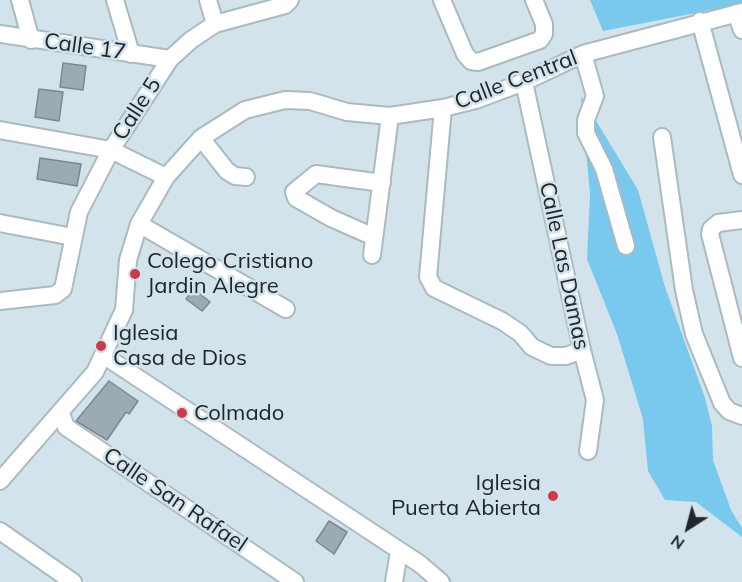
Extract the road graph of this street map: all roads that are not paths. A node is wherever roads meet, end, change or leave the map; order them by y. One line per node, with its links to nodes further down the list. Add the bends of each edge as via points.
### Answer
1 (20, 0): 12 (street)
2 (115, 0): 13 (street)
3 (208, 0): 9 (street)
4 (290, 0): 9 (street, Calle 5, via 285,5)
5 (442, 0): 6 (street, via 471,62 540,40 544,24)
6 (534, 0)
7 (739, 13): 8 (street, Calle Central); 10 (street)
8 (700, 21): 14 (street, Calle Central); 23 (street)
9 (215, 24): 15 (street, Calle 5)
10 (742, 30)
11 (0, 34): 12 (street, Calle 17)
12 (31, 40): 13 (street, Calle 17)
13 (131, 54): 15 (street, Calle 17)
14 (583, 54): 16 (street, Calle Central); 32 (street, via 595,96 586,120 586,133 604,169)
15 (170, 59): 22 (street, Calle 5)
16 (524, 82): 17 (street, Calle Central); 36 (street, Calle Las Damas)
17 (443, 108): 18 (street, Calle Central); 36 (street, via 428,277 434,288 502,321 532,347 551,356)
18 (390, 116): 21 (street, Calle Central, via 285,100 245,110); 26 (street)
19 (0, 130): 22 (street)
20 (662, 137): 40 (street, via 694,334 722,403)
21 (201, 138): 24 (street, Calle Central); 25 (street, via 227,171)
22 (111, 150): 24 (street); 30 (street, Calle 5, via 79,213)
23 (742, 175)
24 (166, 177): 29 (street, Calle Central)
25 (246, 177)
26 (381, 183): 31 (street); 31 (street, via 316,174 294,192 296,198 331,218)
27 (742, 220): 38 (street, via 718,223 710,234)
28 (0, 223): 30 (street)
29 (139, 224): 35 (street); 37 (street, Calle Central, via 128,260 124,310)
30 (73, 237): 34 (street, Calle 5, via 63,289 55,295)
31 (374, 237): 33 (street)
32 (626, 246)
33 (372, 255)
34 (0, 301)
35 (286, 309)
36 (582, 350): 41 (street, Calle Las Damas, via 595,400)
37 (103, 355): 39 (street, Calle Central, via 95,372); 44 (street)
38 (742, 358)
39 (60, 413): 42 (street, Calle Central); 46 (street, Calle San Rafael, via 66,427)
40 (742, 416)
41 (588, 451)
42 (0, 481)
43 (0, 531): 45 (street)
44 (399, 550): 47 (street); 48 (street)
45 (73, 582)
46 (295, 582)
47 (394, 582)
48 (441, 582)

